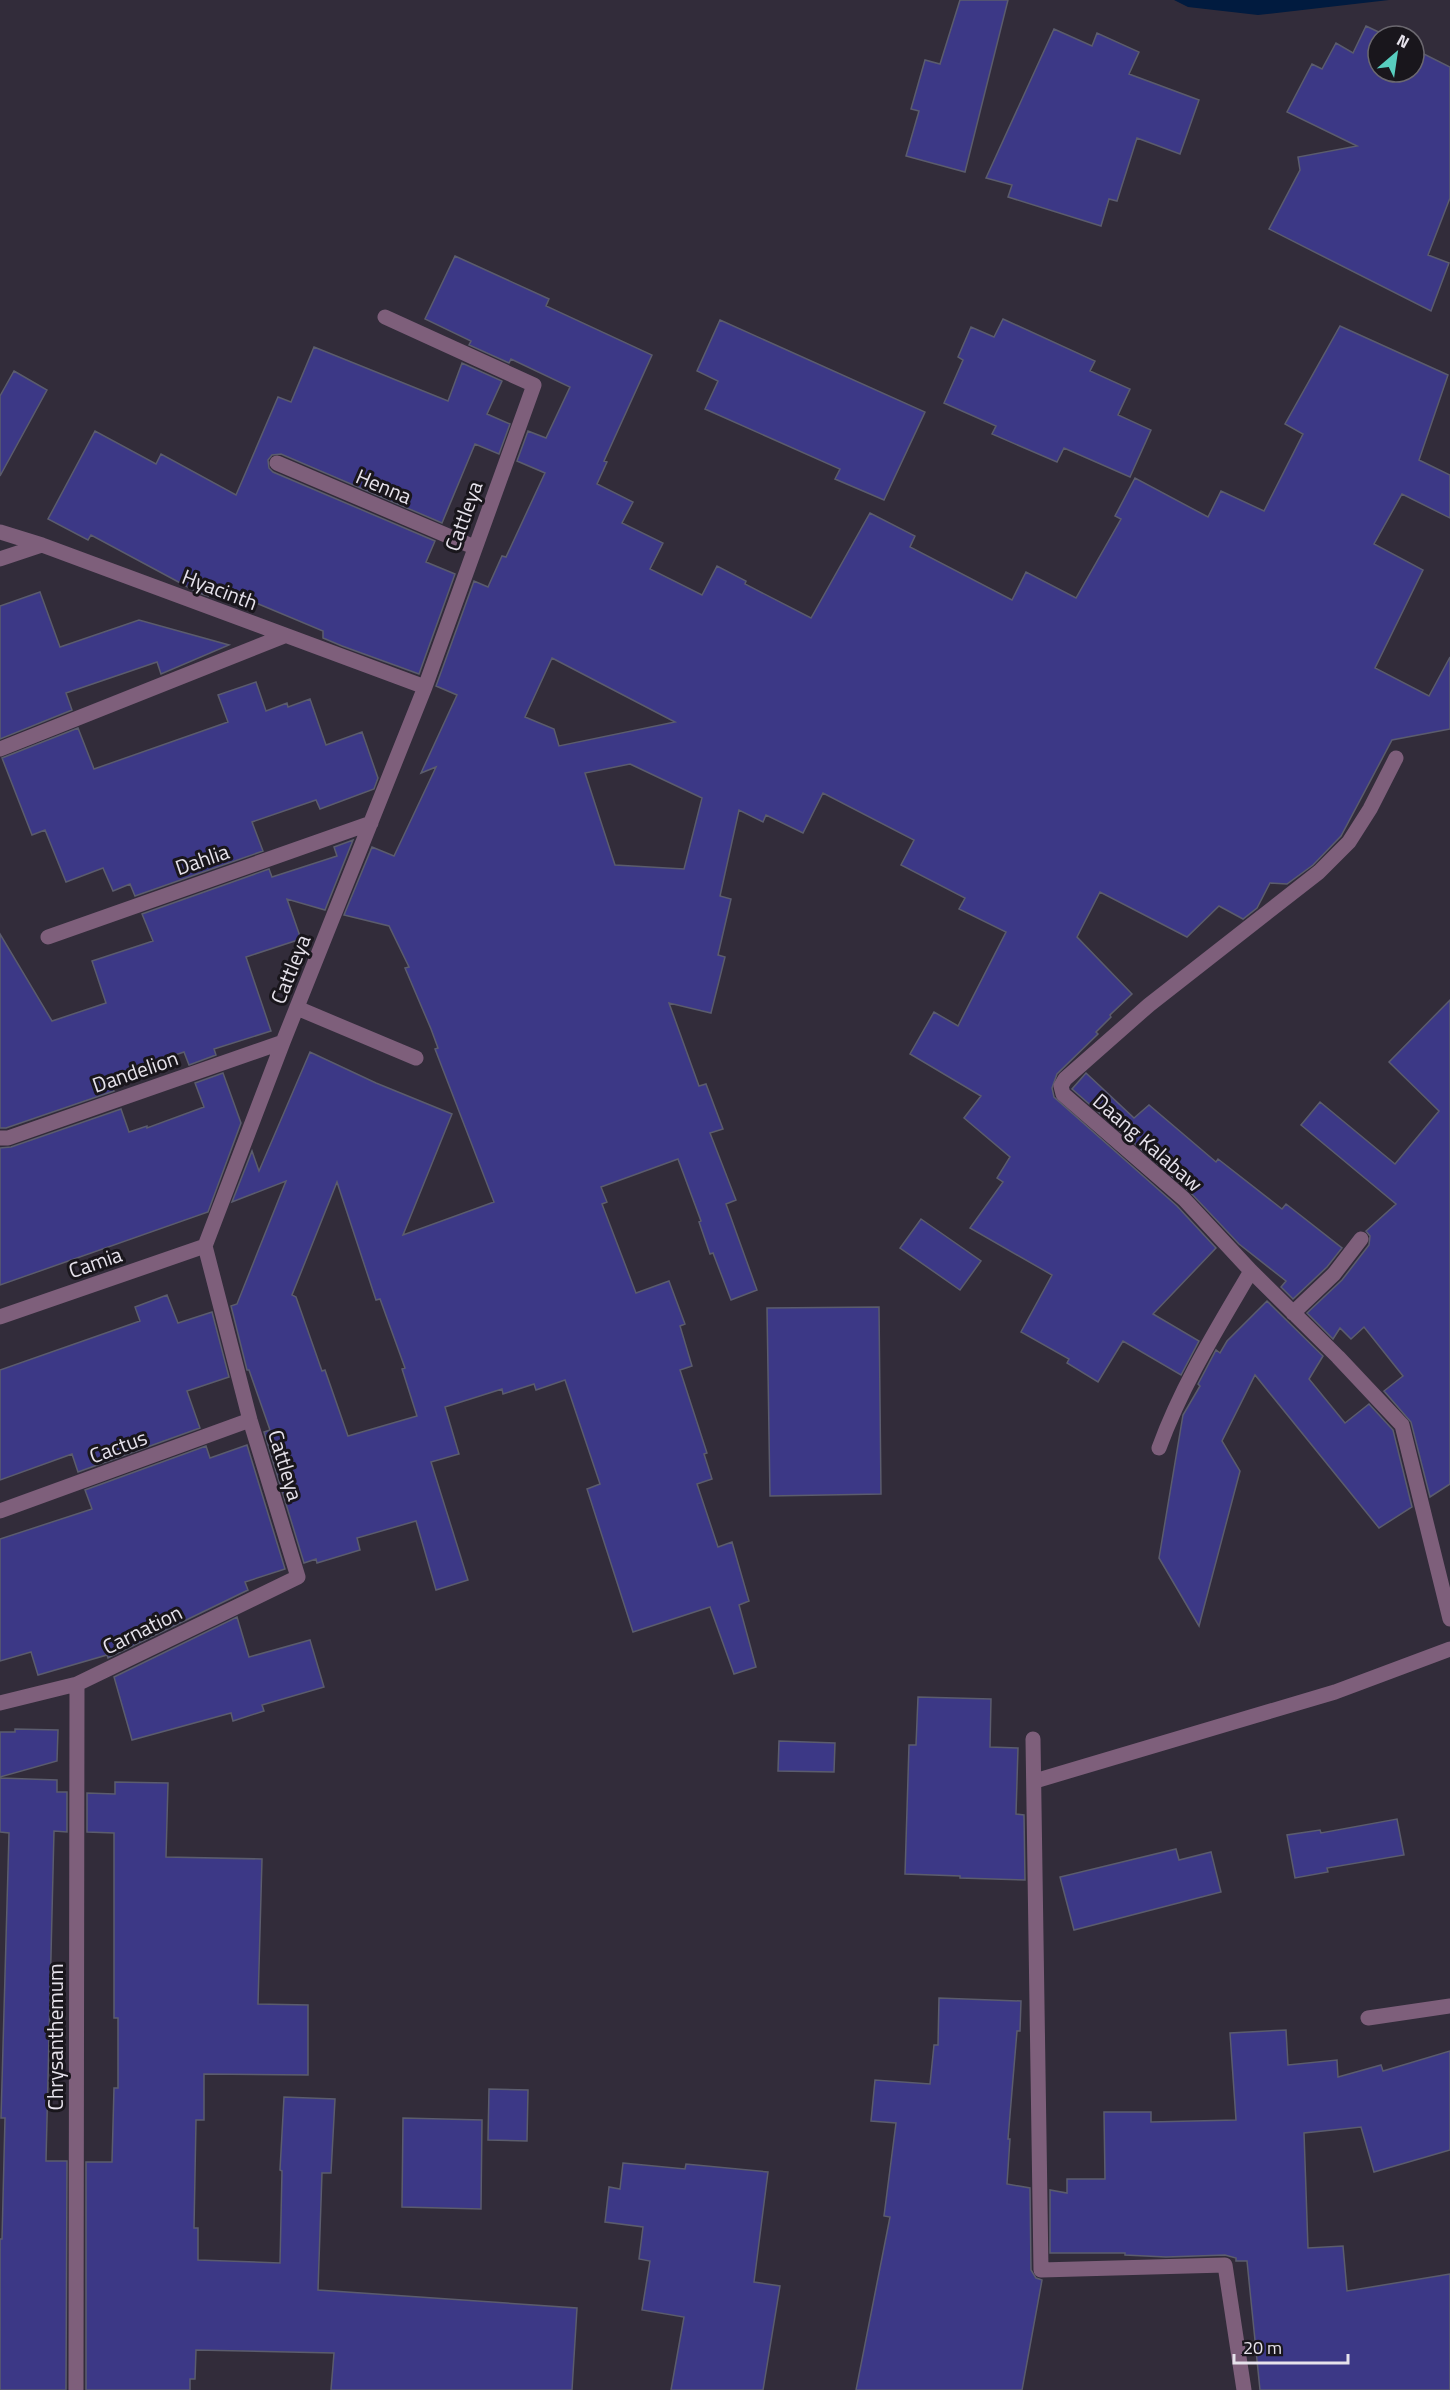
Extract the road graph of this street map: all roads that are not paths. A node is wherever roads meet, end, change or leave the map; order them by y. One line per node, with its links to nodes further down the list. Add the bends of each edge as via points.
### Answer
1 (385, 317): 5 (street, Cattleya, via 534,385)
2 (277, 463): 5 (street, Henna)
3 (0, 532): 4 (street, Hyacinth)
4 (42, 544): 6 (street); 7 (street, Hyacinth)
5 (474, 547): 8 (street, Cattleya)
6 (0, 560)
7 (284, 636): 8 (street, Hyacinth); 9 (street)
8 (425, 687): 11 (street, Cattleya)
9 (0, 749)
10 (1396, 758): 19 (street, Daang Kalabaw, via 1349,842 1319,872 1149,1005 1061,1086 1063,1094 1184,1199)
11 (371, 823): 12 (street, Dahlia); 13 (street, Cattleya)
12 (48, 937)
13 (297, 1008): 14 (street, Cattleya); 15 (street)
14 (283, 1042): 16 (street, Dandelion); 18 (street, Cattleya)
15 (416, 1058)
16 (0, 1138)
17 (1361, 1239): 20 (street, via 1334,1274)
18 (205, 1246): 21 (street, Camia); 22 (street, Cattleya)
19 (1251, 1271): 20 (street, Daang Kalabaw); 23 (street, via 1192,1371 1173,1408)
20 (1293, 1313): 26 (street, Daang Kalabaw, via 1402,1425)
21 (0, 1317)
22 (250, 1420): 24 (street, Cactus); 25 (street, Cattleya)
23 (1159, 1449)
24 (0, 1510)
25 (298, 1577): 28 (street, Carnation)
26 (1450, 1619)
27 (1450, 1649): 31 (street, via 1335,1692)
28 (76, 1684): 29 (street, Carnation); 34 (street, Chrysanthemum)
29 (0, 1703)
30 (1033, 1739): 31 (street)
31 (1035, 1781): 35 (street, via 1041,2270 1225,2265)
32 (1450, 2006): 33 (street)
33 (1368, 2018)
34 (76, 2390)
35 (1244, 2390)

